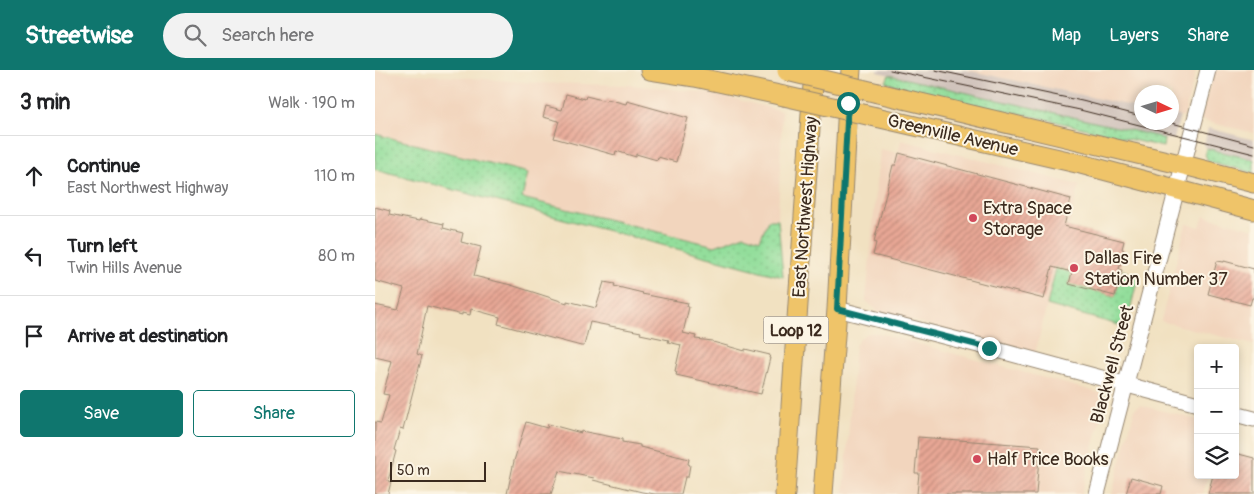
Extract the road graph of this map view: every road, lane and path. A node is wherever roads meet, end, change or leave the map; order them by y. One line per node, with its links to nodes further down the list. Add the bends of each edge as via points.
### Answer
1 (650, 70): 8 (main road, Greenville Avenue, bridge, via 695,76)
2 (814, 70): 15 (main road, East Northwest Highway / Loop 12)
3 (851, 70): 10 (main road, East Northwest Highway / Loop 12)
4 (1208, 70): 6 (street, Blackwell Street)
5 (783, 71): 6 (main road, Greenville Avenue, bridge)
6 (1184, 165): 7 (main road, Greenville Avenue); 8 (street, Blackwell Street)
7 (1254, 183)
8 (1178, 188): 9 (main road, Greenville Avenue); 11 (street, Blackwell Street)
9 (1254, 210)
10 (837, 309): 11 (street); 16 (main road, East Northwest Highway / Loop 12)
11 (1126, 384): 12 (street); 17 (street, Blackwell Street)
12 (1194, 403)
13 (1239, 415): 14 (street)
14 (1254, 419)
15 (785, 494)
16 (823, 494)
17 (1097, 494)

